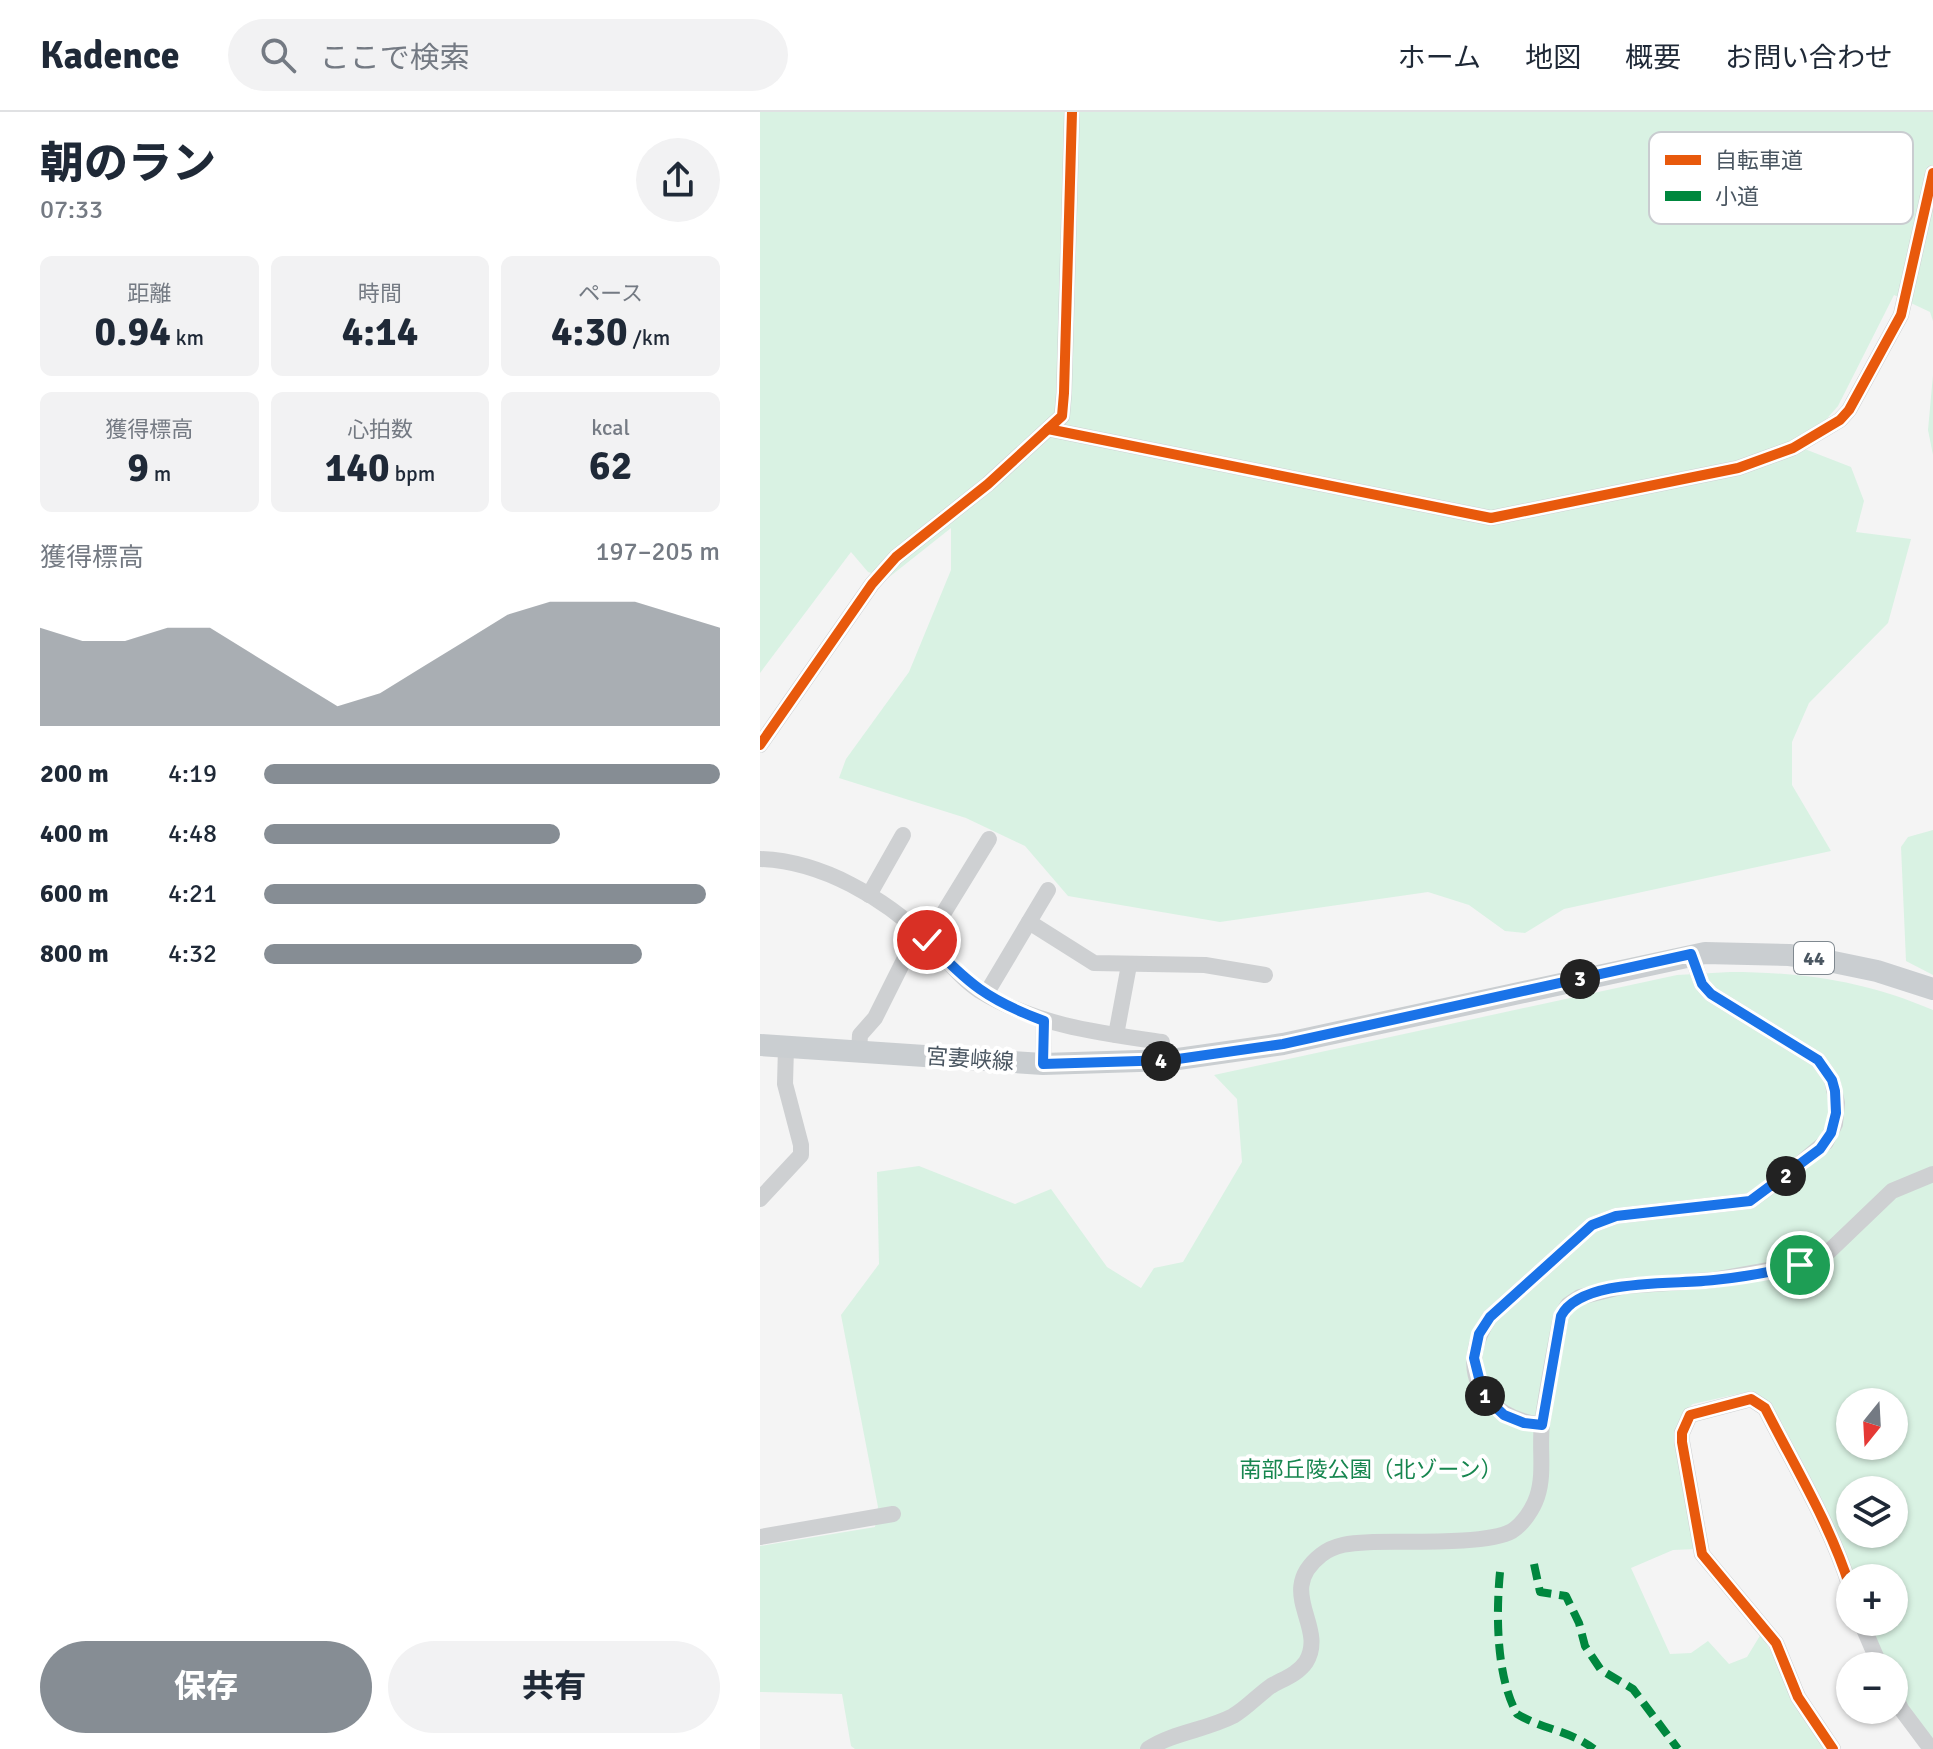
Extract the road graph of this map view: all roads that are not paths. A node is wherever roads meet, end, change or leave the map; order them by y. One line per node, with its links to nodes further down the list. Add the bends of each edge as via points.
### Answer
1 (1072, 112): 3 (street, via 1064,405 1062,416)
2 (1933, 173): 3 (street, via 1901,315 1849,410 1793,448 1721,473 1491,518)
3 (1048, 429): 4 (street, via 896,557)
4 (760, 745)
5 (903, 835): 9 (street)
6 (989, 839): 11 (street)
7 (760, 859): 9 (street, via 809,867)
8 (1048, 890): 10 (street)
9 (869, 895): 11 (street)
10 (1029, 922): 13 (street, via 1094,963); 16 (street)
11 (923, 936): 16 (street); 22 (street, via 860,1035)
12 (1691, 954): 15 (main road, 宮妻峡線 / 44, via 1819,959); 23 (main road, 宮妻峡線 / 44, via 1283,1044 1171,1060); 26 (street, via 1711,994 1818,1060 1835,1091 1835,1124 1820,1149 1750,1201 1616,1216 1592,1225 1490,1317 1479,1334 1474,1358 1482,1390 1504,1415)
13 (1129, 965): 14 (street, via 1205,965); 18 (street)
14 (1265, 975)
15 (1933, 989)
16 (986, 994): 17 (street)
17 (1044, 1021): 18 (street); 23 (street)
18 (1116, 1035): 19 (street)
19 (1162, 1042)
20 (760, 1045): 21 (main road, 宮妻峡線 / 44)
21 (786, 1047): 22 (main road, 宮妻峡線 / 44); 25 (street, via 785,1084 801,1155)
22 (859, 1052): 23 (main road, 宮妻峡線 / 44)
23 (1043, 1064)
24 (1933, 1174): 26 (street, via 1892,1191 1819,1261 1580,1297 1561,1316)
25 (760, 1199)
26 (1542, 1425): 31 (street, via 1538,1492 1519,1525 1483,1539 1349,1544 1323,1554 1308,1570 1302,1587 1301,1603 1313,1636 1299,1670 1235,1715)
27 (893, 1514): 28 (street)
28 (760, 1537)
29 (1842, 1564): 32 (street, via 1765,1408 1751,1399 1690,1415 1682,1442 1702,1554 1776,1643 1798,1697)
30 (1908, 1718): 33 (street)
31 (1148, 1749)
32 (1833, 1749)
33 (1931, 1749)

